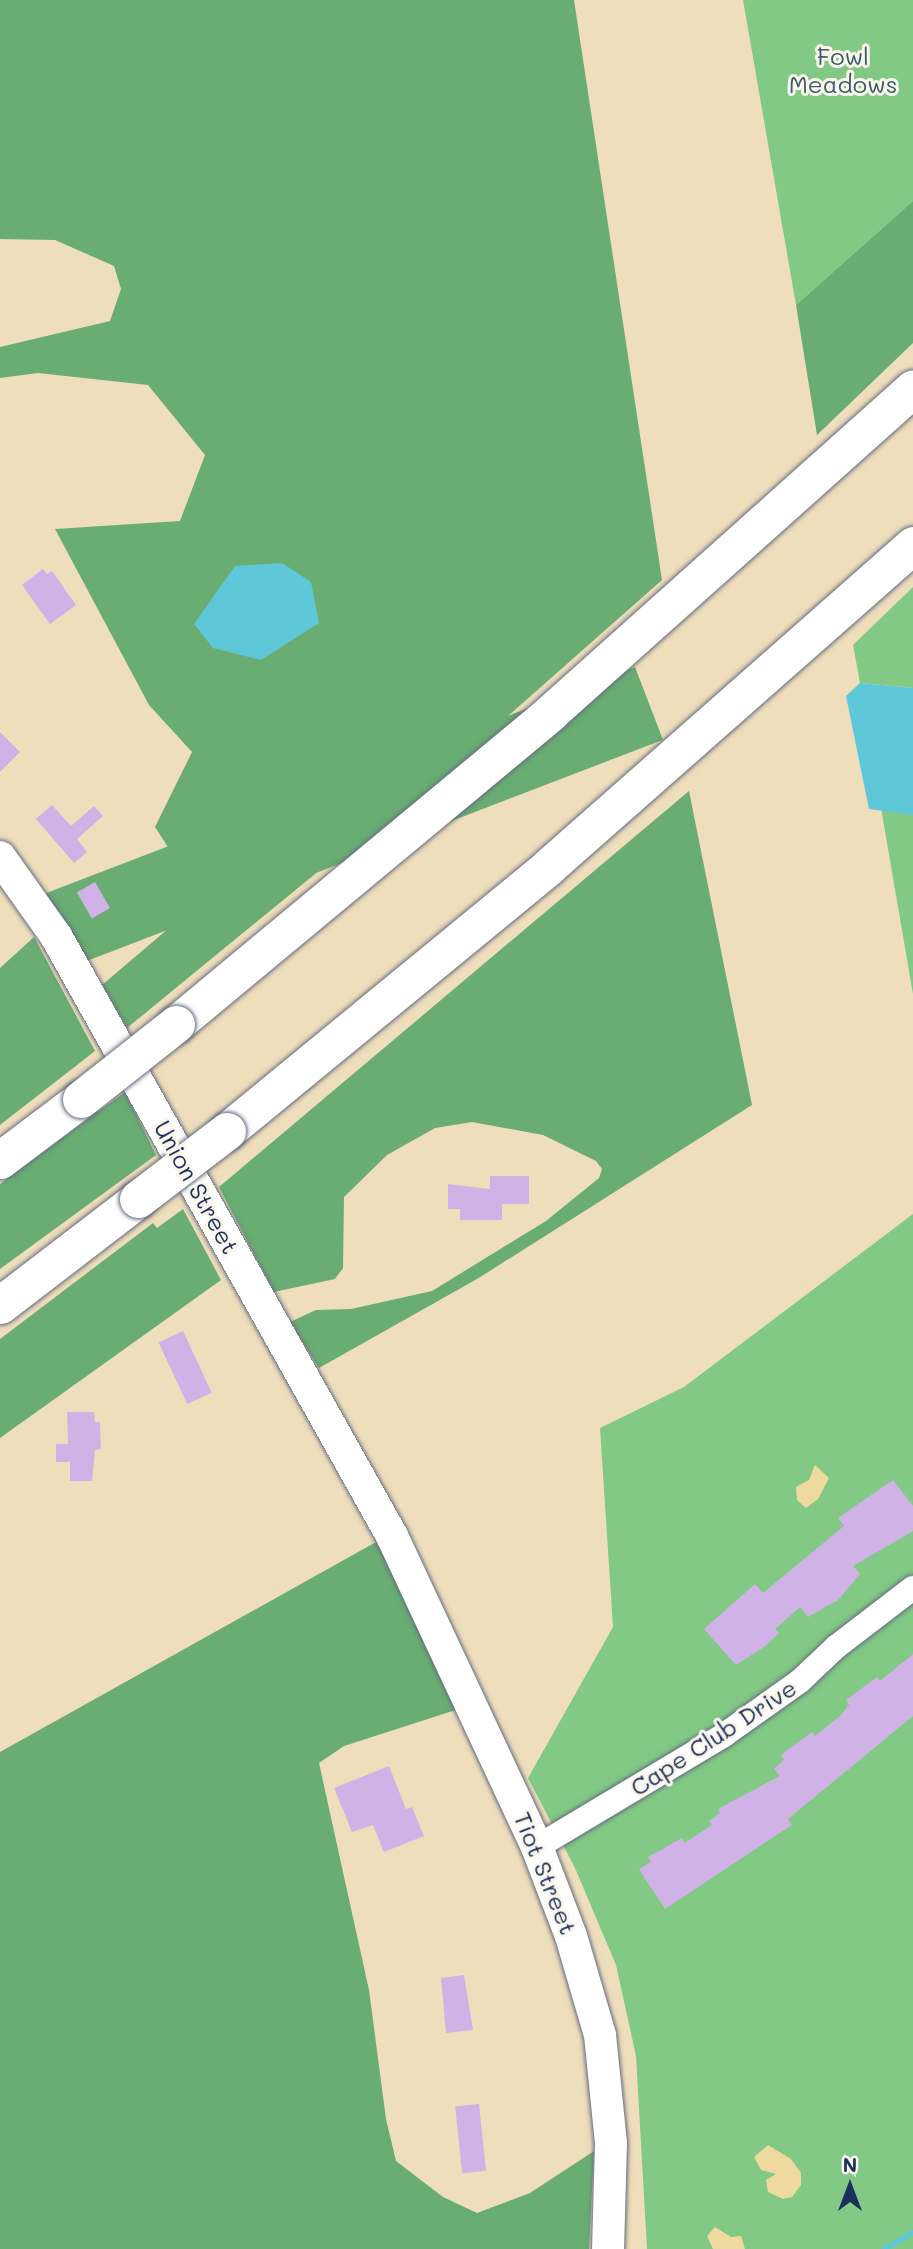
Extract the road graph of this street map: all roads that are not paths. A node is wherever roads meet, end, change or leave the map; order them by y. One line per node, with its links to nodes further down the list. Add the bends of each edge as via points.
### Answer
1 (913, 388): 4 (highway, bridge, via 560,704 176,1024)
2 (913, 545): 5 (highway, bridge, via 548,867 227,1131)
3 (0, 856): 6 (main road, Union Street, via 56,936)
4 (0, 1160)
5 (0, 1305)
6 (385, 1523): 8 (main road, Tiot Street)
7 (913, 1588): 8 (street, Cape Club Drive, via 800,1681 724,1735)
8 (537, 1847): 9 (main road, Tiot Street, via 569,1930 600,2035 611,2143)
9 (608, 2249)

